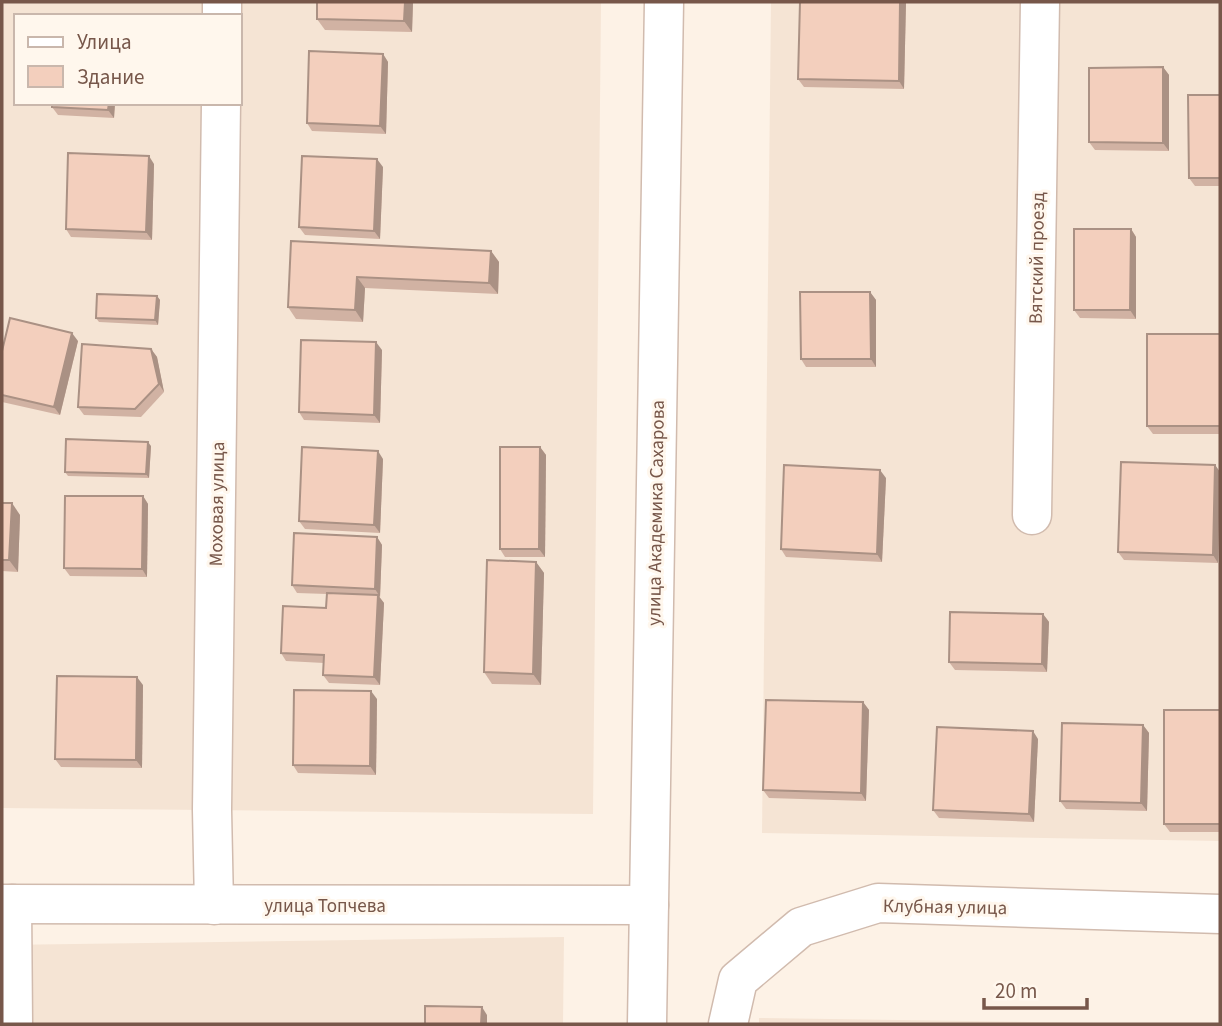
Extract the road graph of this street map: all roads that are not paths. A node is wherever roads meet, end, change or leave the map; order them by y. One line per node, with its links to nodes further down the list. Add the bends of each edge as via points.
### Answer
1 (664, 2): 7 (street, улица Академика Сахарова)
2 (1040, 2): 4 (street, Вятский проезд)
3 (221, 105): 6 (street, Моховая улица)
4 (1032, 515)
5 (7, 904): 6 (street, улица Топчева); 9 (street)
6 (214, 905): 7 (street, улица Топчева)
7 (649, 905): 10 (street, улица Академика Сахарова)
8 (1220, 914): 11 (street, Клубная улица, via 878,903 801,927 738,981)
9 (13, 1024)
10 (647, 1024)
11 (728, 1024)

